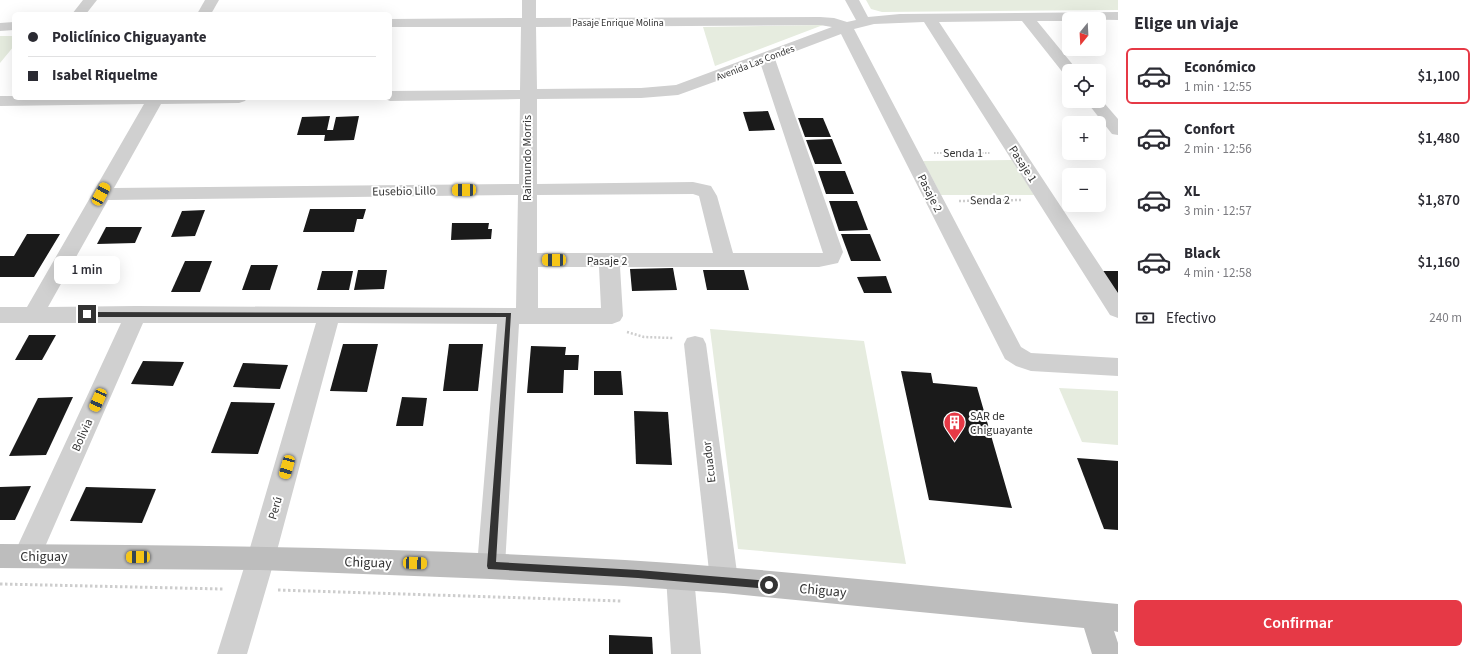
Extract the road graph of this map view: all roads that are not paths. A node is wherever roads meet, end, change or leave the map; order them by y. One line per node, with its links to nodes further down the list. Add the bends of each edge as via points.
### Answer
1 (90, 0): 5 (street)
2 (212, 0): 6 (street)
3 (529, 0): 10 (street, Raimundo Morris)
4 (852, 0): 11 (street)
5 (81, 12)
6 (205, 12)
7 (1118, 16): 8 (street, Avenida Las Condes)
8 (1026, 17): 9 (street, Avenida Las Condes); 17 (street)
9 (929, 18): 11 (street, Avenida Las Condes, via 886,18); 30 (street, Pasaje 1)
10 (529, 22): 12 (street, Pasaje Enrique Molina); 15 (street, Pasaje Enrique Molina, via 820,21 834,22); 18 (street, Raimundo Morris)
11 (864, 22): 15 (street, Avenida Las Condes)
12 (392, 23)
13 (12, 26): 14 (street)
14 (0, 27)
15 (845, 27): 16 (street, Avenida Las Condes); 37 (street, Pasaje 2, via 1010,349 1018,357 1031,362)
16 (766, 57): 18 (street, Avenida Las Condes, via 701,82 666,92); 28 (street, Pasaje 2, via 833,252 831,258 819,260)
17 (1064, 64)
18 (528, 94): 19 (street, Avenida Las Condes); 25 (street, Raimundo Morris)
19 (392, 96)
20 (105, 100): 22 (street)
21 (155, 100): 26 (street)
22 (2, 104)
23 (1100, 108): 24 (street)
24 (1118, 130)
25 (527, 190): 26 (street, Eusebio Lillo); 27 (street, Raimundo Morris); 28 (street, Eusebio Lillo, via 698,188 707,192)
26 (101, 194): 33 (street)
27 (527, 260): 29 (street, Pasaje 2); 35 (street, Raimundo Morris)
28 (725, 260): 29 (street, Pasaje 2)
29 (609, 261): 35 (street, via 612,316)
30 (1118, 310)
31 (136, 314): 33 (street); 34 (street); 38 (street, Bolivia)
32 (0, 315): 33 (street)
33 (33, 315)
34 (329, 315): 35 (street); 39 (street, Perú)
35 (518, 315): 40 (street, Raimundo Morris)
36 (695, 344): 42 (street, Ecuador)
37 (1118, 367)
38 (7, 557): 39 (street, Chiguay)
39 (261, 558): 40 (street, Chiguay); 44 (street, Perú)
40 (491, 566): 41 (street, Chiguay)
41 (680, 577): 42 (street, Chiguay); 45 (street)
42 (724, 580): 43 (street, Chiguay)
43 (1106, 617): 46 (street)
44 (232, 654)
45 (686, 654)
46 (1107, 654)

